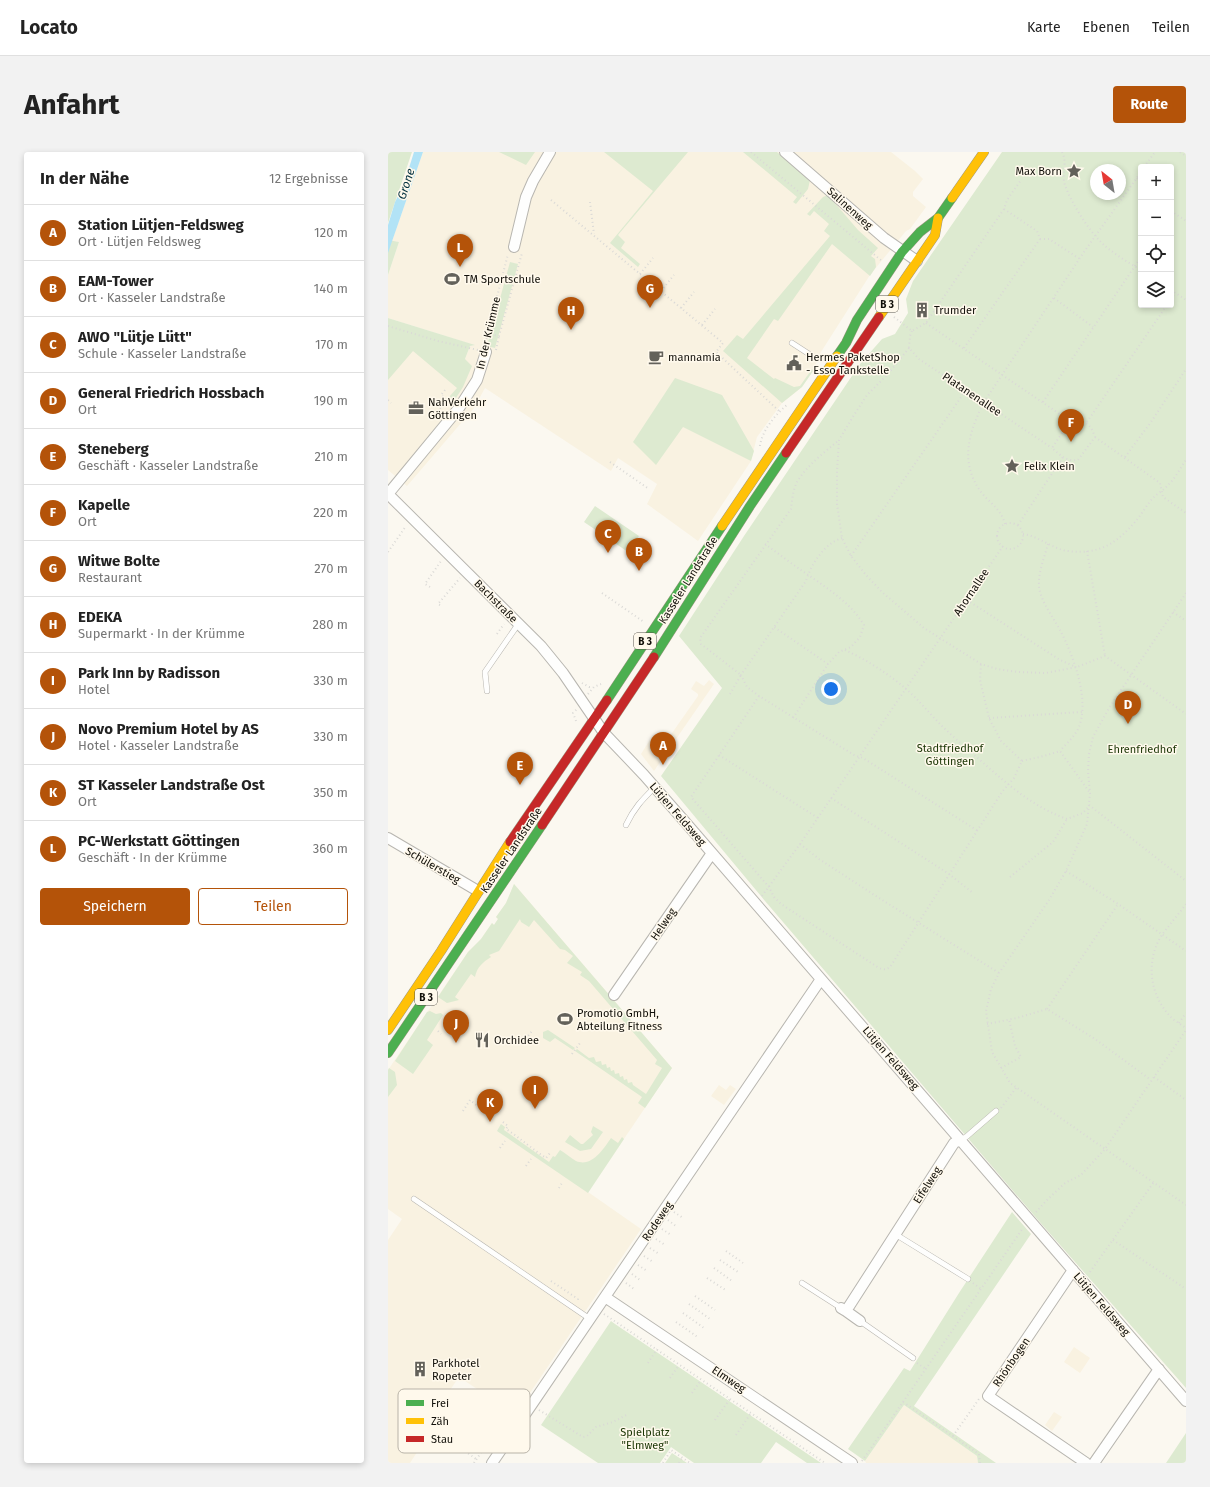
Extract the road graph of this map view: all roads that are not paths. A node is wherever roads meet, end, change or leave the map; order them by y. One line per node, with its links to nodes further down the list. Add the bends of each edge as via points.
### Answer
1 (550, 152): 5 (street, via 526,197)
2 (785, 152): 6 (street, Salinenweg)
3 (984, 152): 4 (main road, Kasseler Landstraße / B 3)
4 (938, 218): 6 (main road, Kasseler Landstraße / B 3); 7 (main road, Kasseler Landstraße / B 3, via 934,234)
5 (518, 248)
6 (898, 249): 7 (street, Salinenweg); 14 (main road, Kasseler Landstraße / B 3, via 891,268 857,320 846,343)
7 (916, 261): 15 (main road, Kasseler Landstraße / B 3, via 750,506)
8 (792, 343): 10 (lane)
9 (486, 352): 11 (street, In der Krümme, via 477,380 459,408)
10 (809, 354)
11 (388, 494): 12 (street, Bachstraße)
12 (519, 623): 13 (lane, via 485,672); 14 (street, Bachstraße, via 564,673)
13 (487, 691)
14 (593, 718): 15 (street, Lütjen Feldsweg); 20 (main road, Kasseler Landstraße / B 3)
15 (604, 733): 16 (street, Lütjen Feldsweg); 24 (main road, Kasseler Landstraße / B 3)
16 (655, 787): 17 (lane, via 638,804); 19 (street, Lütjen Feldsweg)
17 (626, 825)
18 (388, 838): 20 (street, Schülerstieg)
19 (712, 853): 21 (street, Lütjen Feldsweg); 22 (street, Helweg)
20 (478, 891): 23 (main road, Kasseler Landstraße / B 3)
21 (821, 978): 26 (street, Lütjen Feldsweg); 32 (street, Rodeweg)
22 (614, 996)
23 (390, 1025)
24 (388, 1053)
25 (996, 1111): 26 (lane)
26 (961, 1140): 28 (street, Eifelweg, via 954,1143); 29 (street, Lütjen Feldsweg)
27 (414, 1199): 34 (lane)
28 (895, 1234): 30 (lane); 33 (street, Eifelweg)
29 (1073, 1270): 37 (street, Lütjen Feldsweg); 43 (street, Rhönbogen, via 988,1396)
30 (968, 1279)
31 (802, 1283): 33 (lane)
32 (605, 1297): 34 (street, Rodeweg); 42 (street, Elmweg)
33 (843, 1310): 35 (street)
34 (590, 1319): 39 (street, Rodeweg)
35 (860, 1321): 36 (lane)
36 (912, 1358)
37 (1158, 1369): 38 (street, Lütjen Feldsweg); 44 (street)
38 (1186, 1401)
39 (530, 1407)
40 (499, 1453): 41 (street, Rodeweg)
41 (492, 1463)
42 (852, 1463)
43 (1086, 1463)
44 (1094, 1463)

